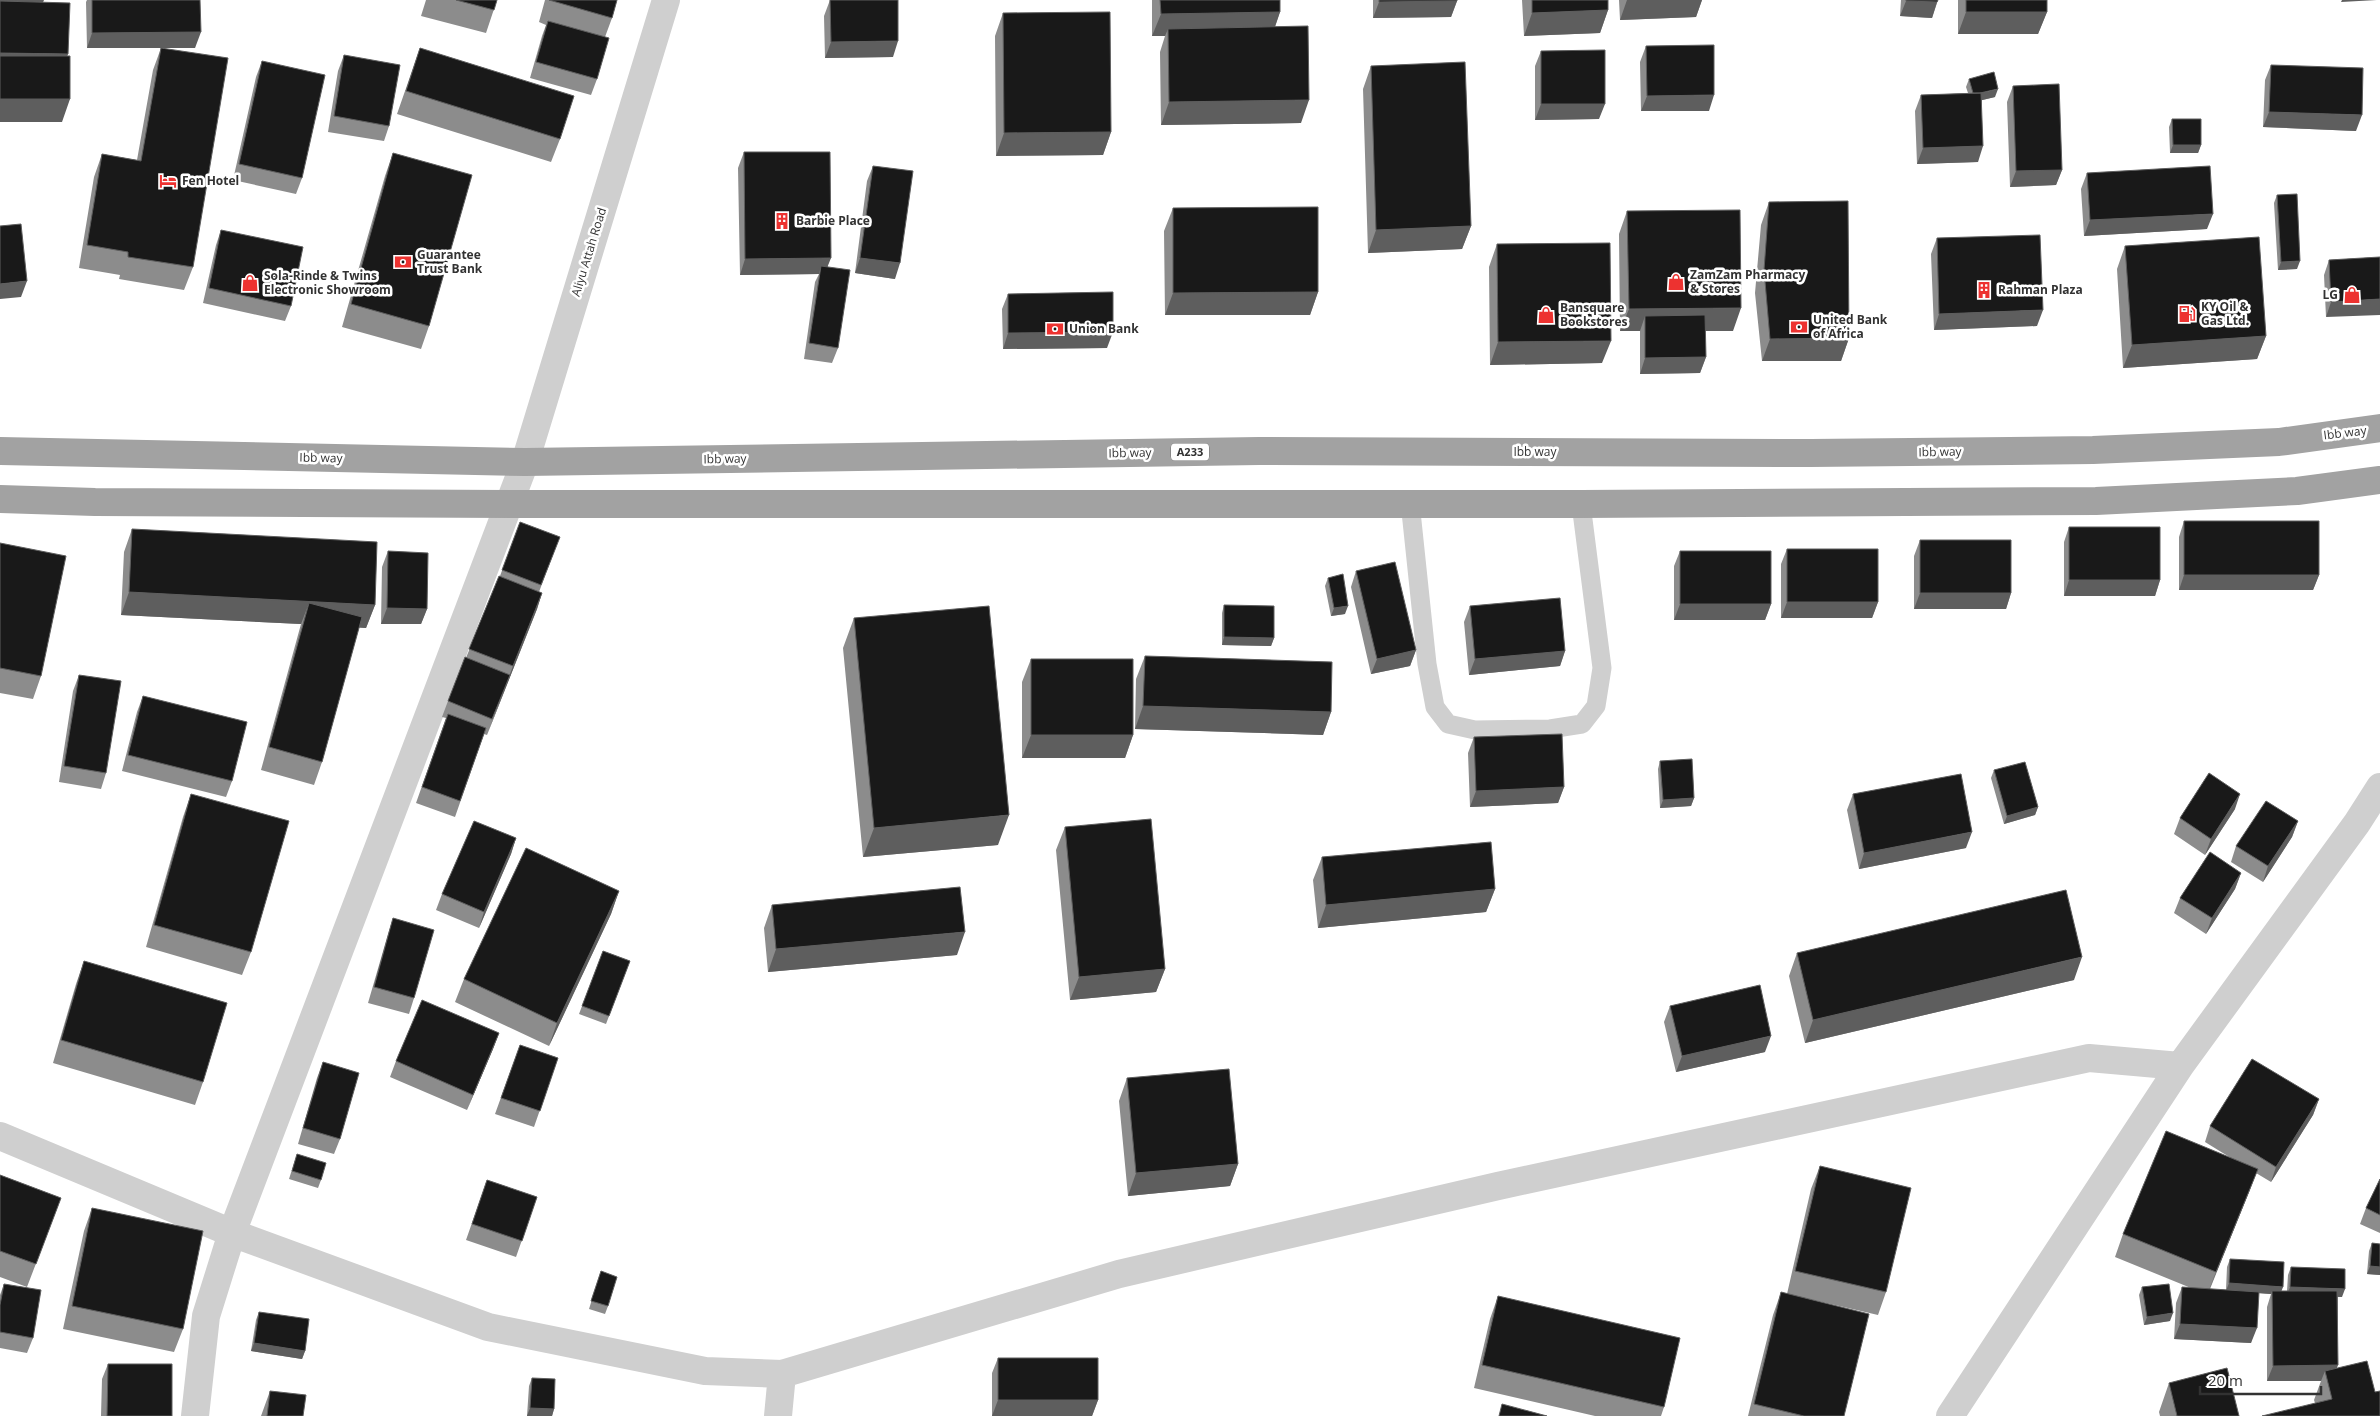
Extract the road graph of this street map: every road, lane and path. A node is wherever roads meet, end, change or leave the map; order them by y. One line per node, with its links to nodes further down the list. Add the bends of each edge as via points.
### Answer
1 (666, 0): 4 (street, Aliyu Attah Road)
2 (2380, 428): 4 (highway, Ibb way / A233, via 2279,442 2094,450 1820,453 1259,451)
3 (0, 451): 4 (highway, Ibb way / A233)
4 (525, 462): 8 (street, Aliyu Attah Road)
5 (2380, 480): 9 (highway, via 2297,491 2096,501)
6 (0, 499): 8 (highway)
7 (1410, 502): 8 (highway); 9 (highway); 9 (lane, via 1427,664 1435,707 1448,724 1475,730 1550,729 1582,724 1596,706 1602,668)
8 (509, 504): 13 (street, Aliyu Attah Road)
9 (1581, 504)
10 (2380, 787): 11 (street)
11 (2180, 1066): 14 (street, via 2090,1058 1498,1186 1119,1274); 17 (street)
12 (0, 1136): 13 (street)
13 (232, 1233): 14 (street, via 488,1327 705,1371); 15 (street, Aliyu Attah Road, via 206,1316)
14 (782, 1374): 16 (street)
15 (195, 1416)
16 (778, 1416)
17 (1950, 1416)

